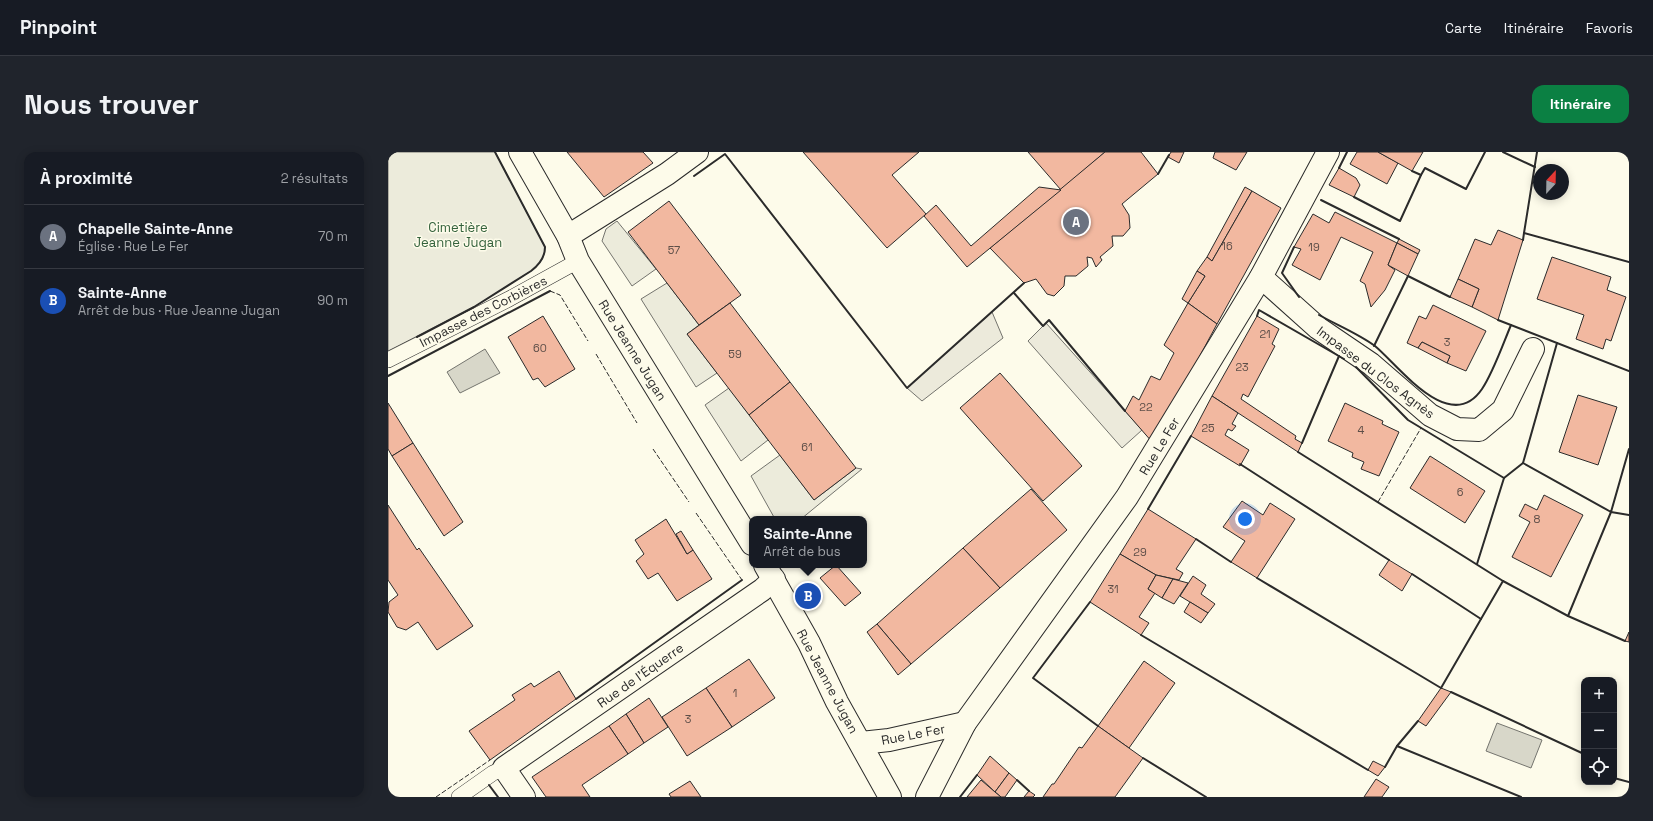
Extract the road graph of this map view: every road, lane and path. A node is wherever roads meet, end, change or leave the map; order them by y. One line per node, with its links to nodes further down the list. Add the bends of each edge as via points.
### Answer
1 (520, 152): 4 (street, Rue Jeanne Jugan)
2 (697, 152): 4 (street, via 667,174)
3 (1328, 152): 6 (street, Rue Le Fer)
4 (568, 236): 5 (street, Rue Jeanne Jugan)
5 (578, 262): 8 (lane, Impasse des Corbières); 9 (street, Rue Jeanne Jugan)
6 (1261, 277): 7 (street, Impasse du Clos Agnès, via 1318,328 1371,364 1430,415 1457,428 1479,430 1503,410); 11 (street, Rue Le Fer, via 1128,497)
7 (1533, 349)
8 (388, 360)
9 (749, 539)
10 (770, 572): 12 (street, Rue Jeanne Jugan); 13 (street, Rue de l'Équerre, via 762,590)
11 (965, 723): 12 (street, Rue Le Fer, via 889,740); 17 (street, Rue Le Fer)
12 (861, 743): 16 (street, Rue Jeanne Jugan)
13 (504, 768): 14 (lane); 15 (street)
14 (458, 797)
15 (524, 797)
16 (890, 797)
17 (927, 797)

